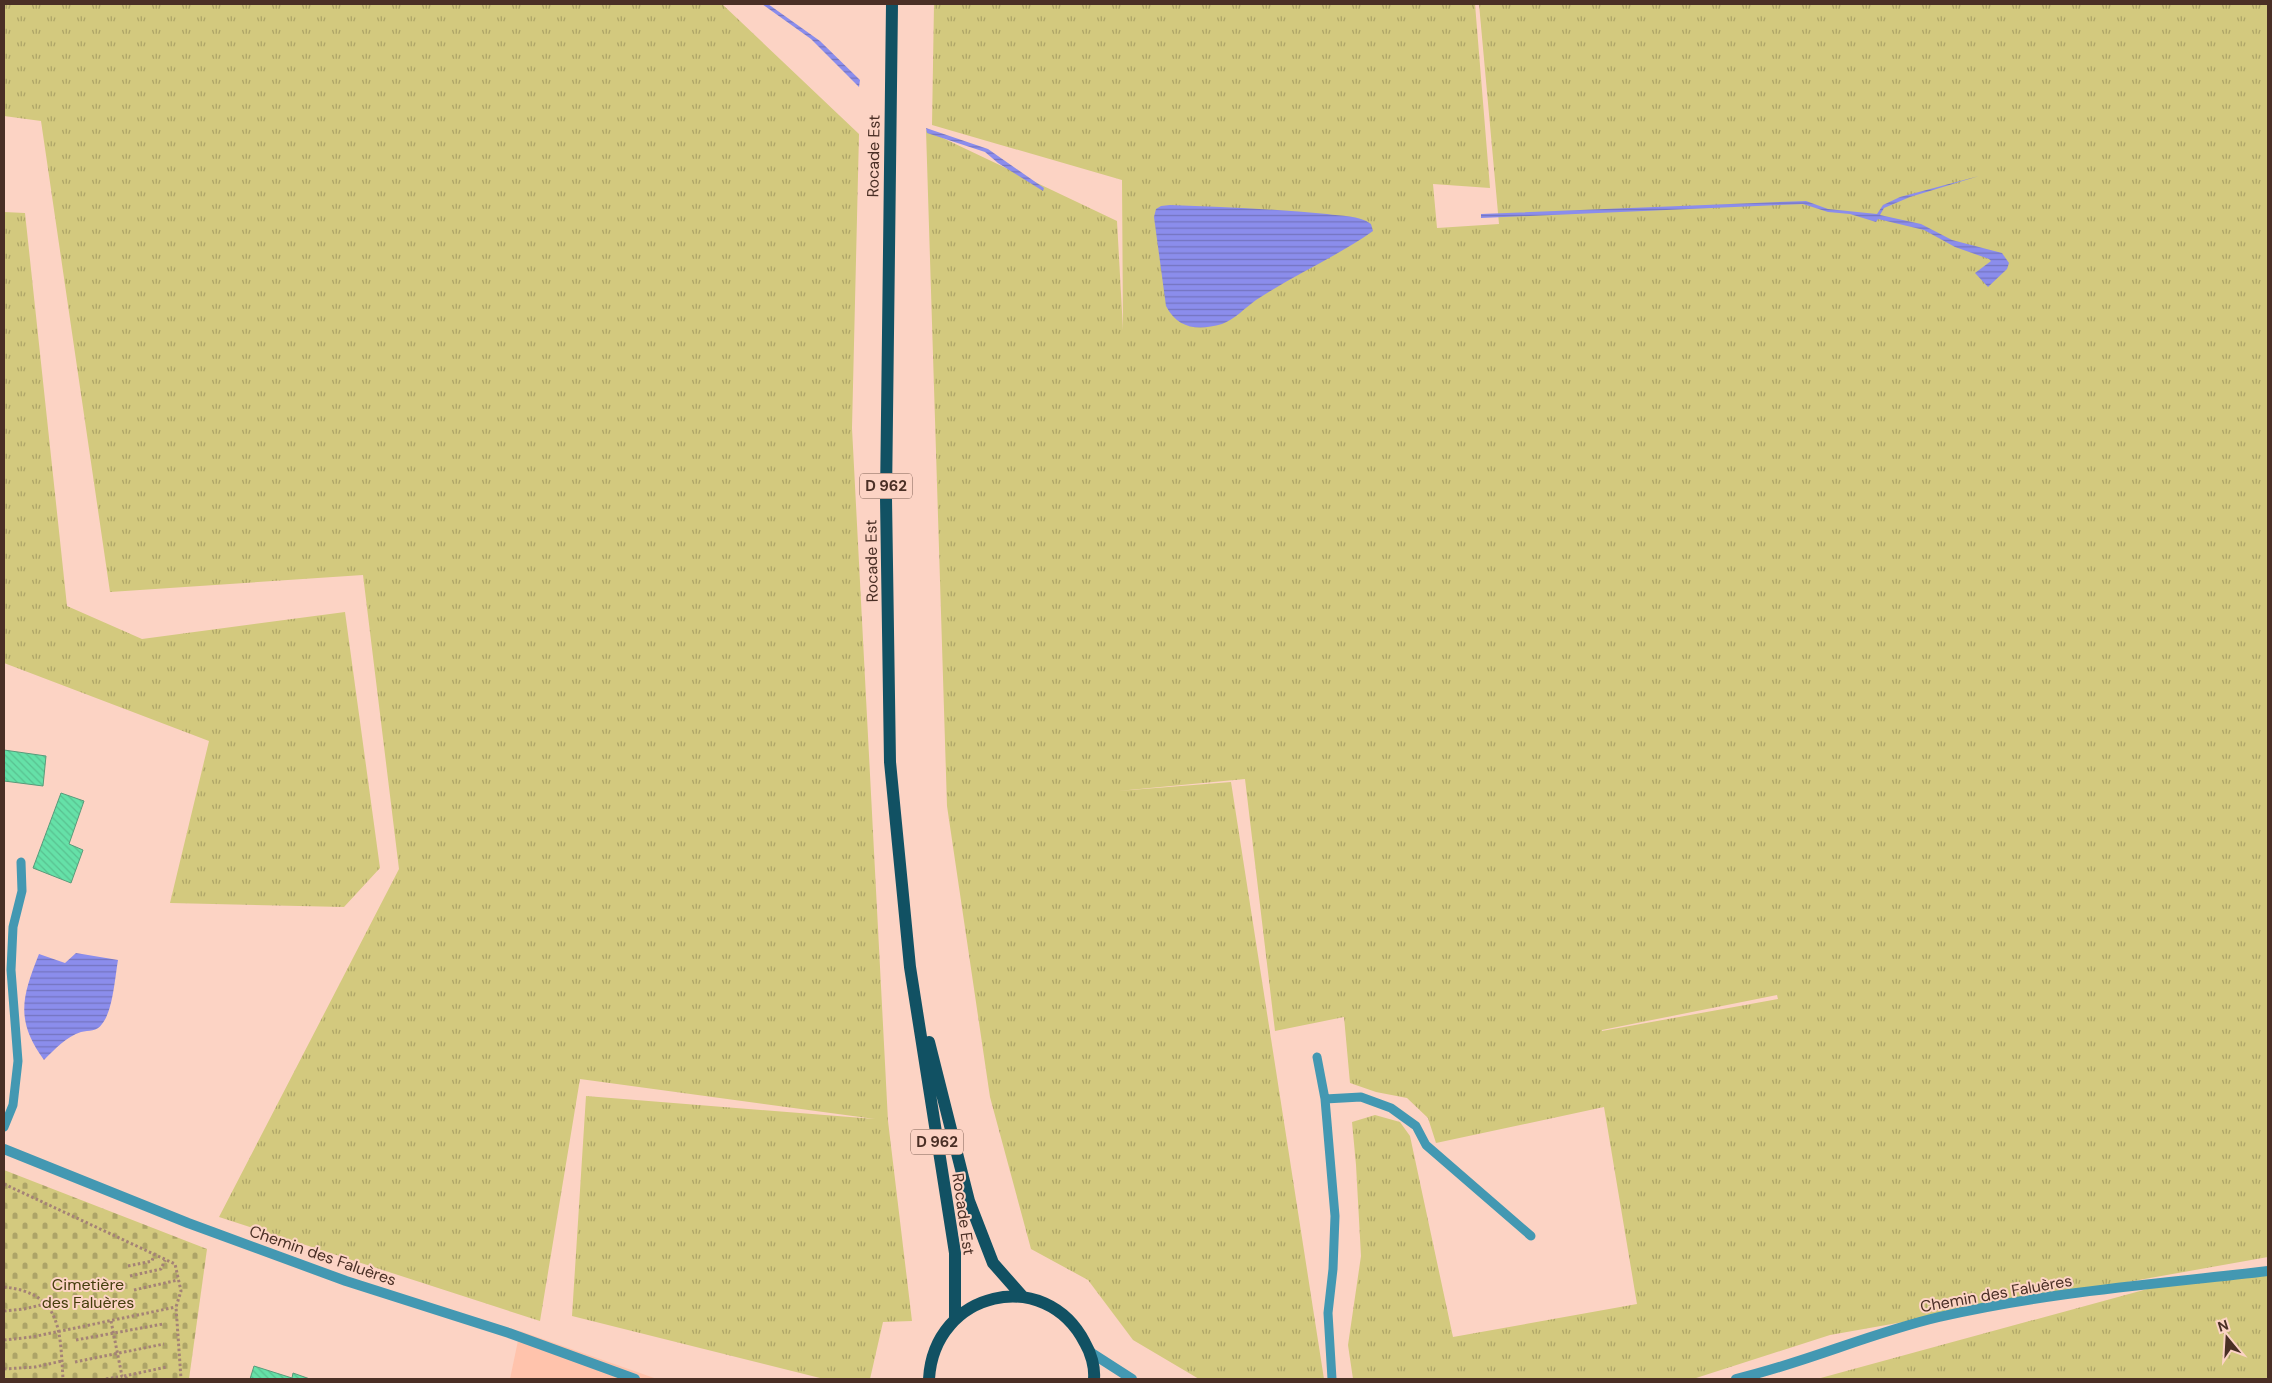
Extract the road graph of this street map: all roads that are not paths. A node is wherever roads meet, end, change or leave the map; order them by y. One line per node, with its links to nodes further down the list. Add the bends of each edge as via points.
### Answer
1 (892, 4): 3 (main road, Rocade Est / D 962, via 886,498 890,752)
2 (20, 862): 6 (lane, via 22,891 13,927 11,970 18,1061 12,1105)
3 (910, 967): 10 (main road, Rocade Est / D 962, via 969,1201 993,1262); 11 (main road, Rocade Est / D 962, via 955,1253)
4 (1316, 1057): 5 (lane)
5 (1325, 1099): 8 (lane, via 1361,1097 1391,1108 1416,1126 1426,1145); 17 (lane, via 1335,1216 1328,1313)
6 (4, 1128)
7 (4, 1149): 13 (street, Chemin des Faluères, via 188,1223 346,1281 509,1333)
8 (1531, 1236)
9 (2268, 1271): 18 (street, Chemin des Faluères, via 2033,1298 1938,1317)
10 (1023, 1297): 11 (main road, via 999,1297 976,1304); 12 (main road, via 1064,1315 1080,1332)
11 (955, 1318): 14 (main road, via 939,1338 930,1361)
12 (1090, 1352): 15 (main road); 16 (street)
13 (636, 1379)
14 (928, 1379)
15 (1094, 1379)
16 (1132, 1379)
17 (1332, 1379)
18 (1736, 1379)

